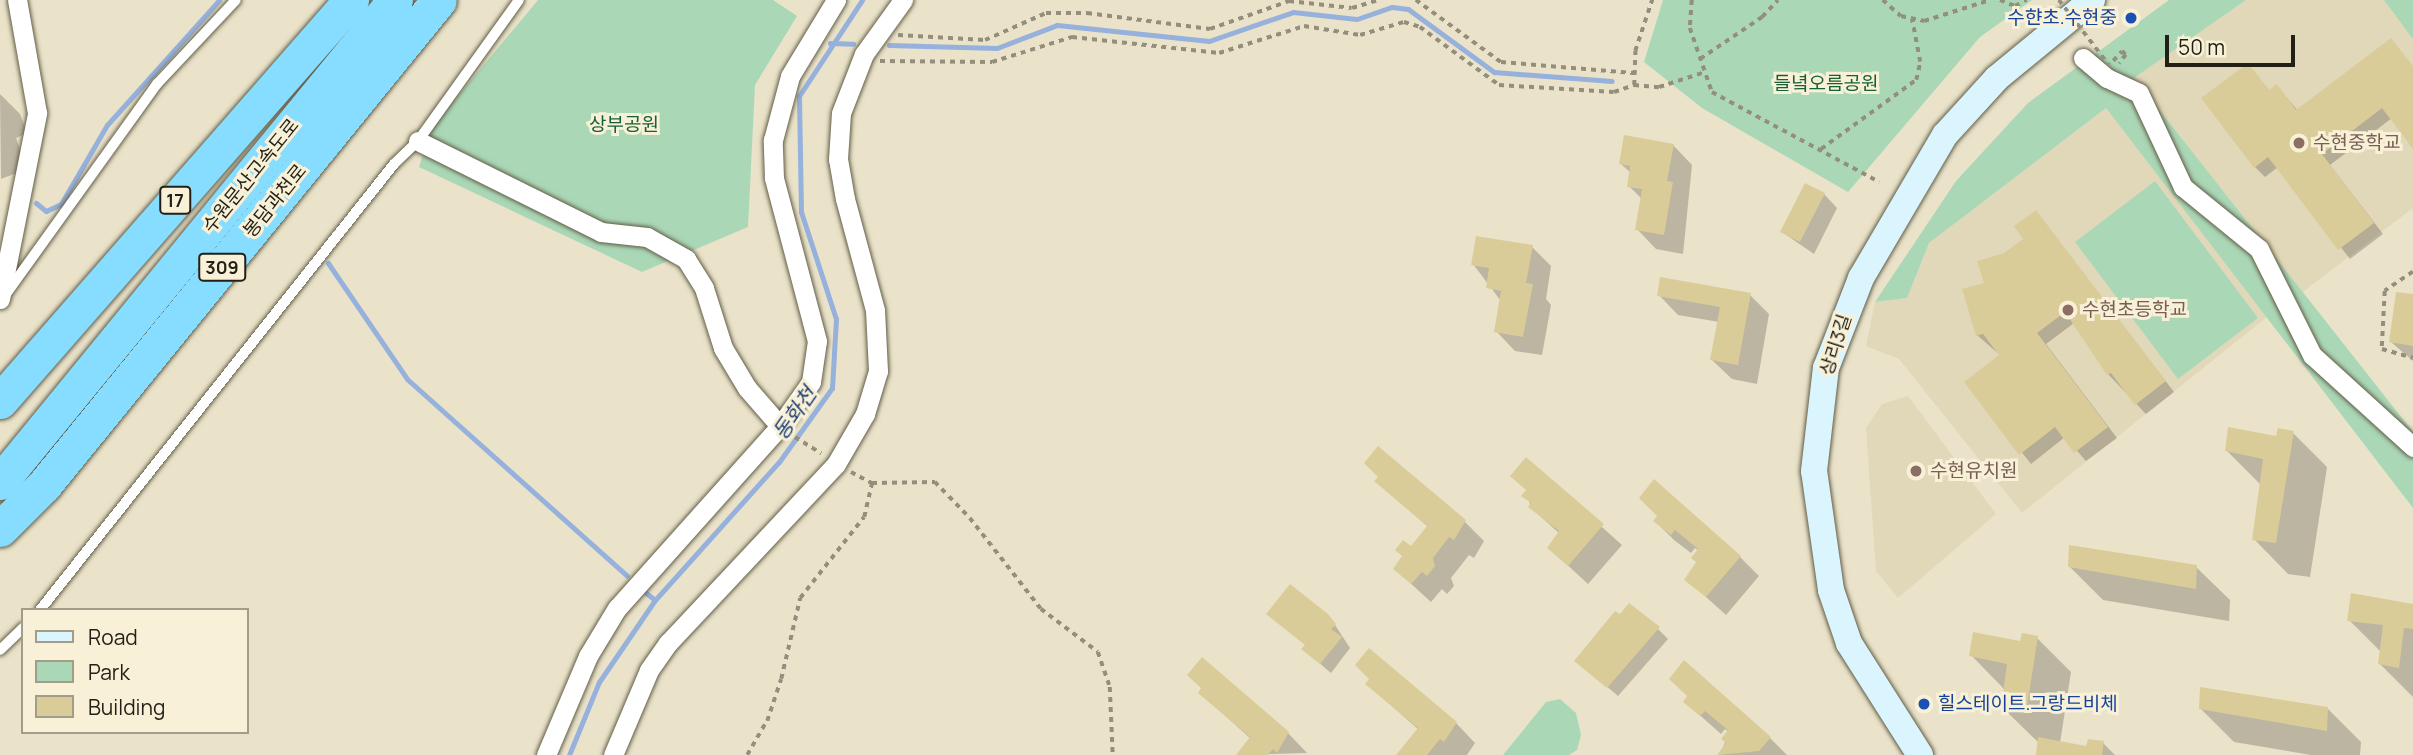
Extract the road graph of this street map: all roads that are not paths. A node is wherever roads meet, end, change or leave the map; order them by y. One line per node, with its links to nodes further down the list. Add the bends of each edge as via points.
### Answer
1 (17, 0): 13 (street, via 37,113)
2 (236, 0): 13 (lane, via 157,84)
3 (324, 0): 14 (highway)
4 (351, 0): 15 (highway, 수원문산고속도로 / 17)
5 (395, 0): 18 (highway, 수원문산고속도로 / 17)
6 (439, 0): 19 (highway, 봉담과천로 / 309, via 44,485)
7 (519, 0): 12 (lane)
8 (836, 0): 16 (street, via 790,76 773,140 775,177 817,341 811,382)
9 (903, 0): 24 (street, via 879,34 841,113 838,159 875,310 878,371 865,414 833,461 668,643 649,670)
10 (2092, 0): 25 (street, 상리3길, via 1997,78 1945,135 1861,278 1826,368 1814,471 1831,590 1849,643)
11 (2083, 58): 17 (street, via 2107,78 2140,93 2183,187 2259,248 2312,355)
12 (418, 141): 16 (street, via 601,232 647,237 685,259 704,288 723,348 747,388); 20 (lane, via 394,164)
13 (0, 301)
14 (0, 378)
15 (0, 401)
16 (784, 429): 23 (street, via 617,608 588,656)
17 (2413, 447)
18 (0, 482)
19 (0, 529)
20 (42, 608)
21 (21, 630): 22 (lane)
22 (0, 650)
23 (546, 755)
24 (613, 755)
25 (1920, 755)

